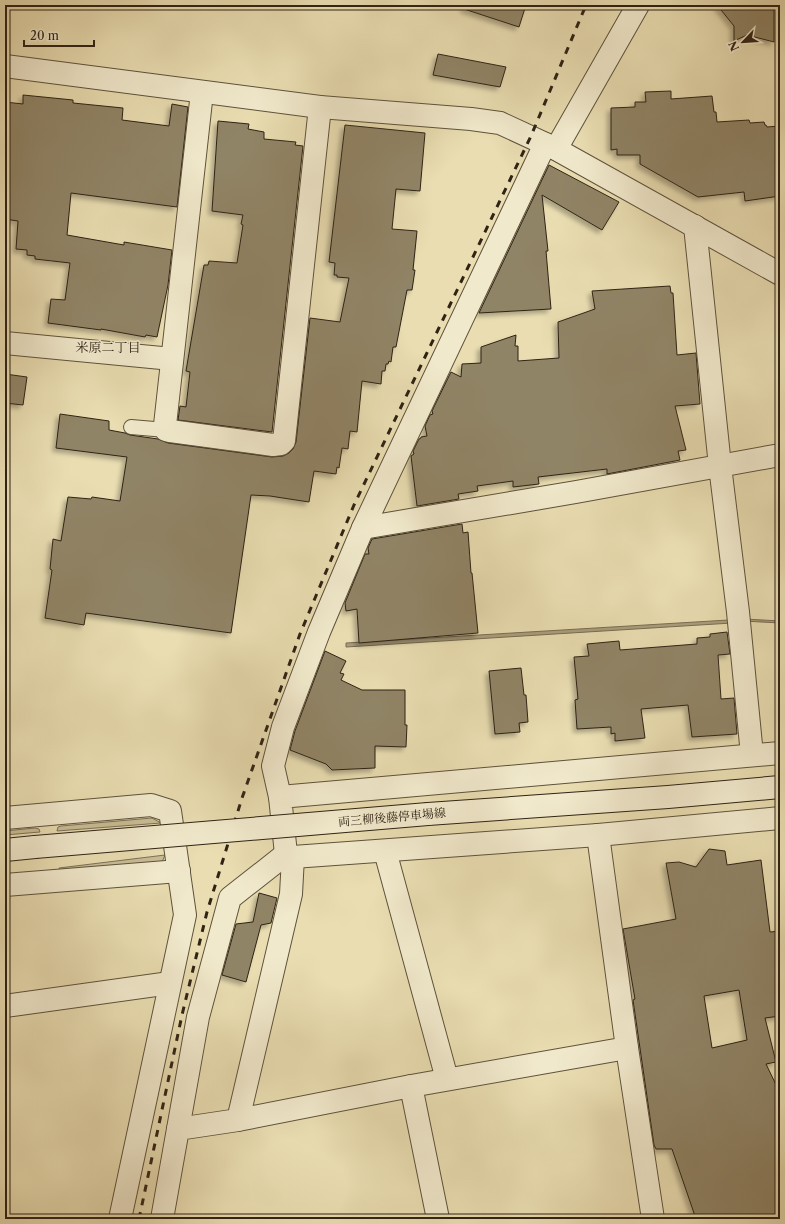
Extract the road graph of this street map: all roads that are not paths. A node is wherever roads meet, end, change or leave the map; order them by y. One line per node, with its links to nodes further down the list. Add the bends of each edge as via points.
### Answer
1 (638, 5): 5 (street)
2 (5, 66): 3 (street)
3 (202, 92): 4 (street); 9 (street)
4 (320, 107): 5 (street, via 500,123); 11 (street, via 284,441 273,445)
5 (550, 146): 6 (street); 14 (street)
6 (695, 226): 7 (street); 13 (street)
7 (780, 274)
8 (5, 343): 9 (street)
9 (172, 359): 11 (street)
10 (131, 427): 11 (lane)
11 (166, 430)
12 (780, 455): 13 (street)
13 (720, 466): 14 (street); 16 (street)
14 (363, 528): 18 (street, via 282,727 273,766)
15 (780, 753): 16 (street)
16 (752, 756): 18 (street)
17 (780, 787): 22 (street, 両三柳後藤停車場線, bridge)
18 (280, 796): 24 (street)
19 (5, 818): 25 (street, via 151,805 170,811)
20 (780, 818): 21 (street)
21 (598, 835): 23 (street); 29 (street)
22 (5, 850)
23 (385, 851): 24 (street); 30 (street)
24 (289, 856): 32 (street, via 291,894); 33 (street, via 230,898 198,1017)
25 (179, 870): 26 (street); 27 (street, via 185,915)
26 (5, 885)
27 (170, 983): 28 (street); 34 (street)
28 (5, 1006)
29 (628, 1048): 30 (street); 37 (street)
30 (447, 1078): 31 (street)
31 (411, 1086): 32 (street); 36 (street)
32 (238, 1120): 33 (street)
33 (178, 1129): 35 (street)
34 (120, 1219)
35 (162, 1219)
36 (438, 1219)
37 (653, 1219)

